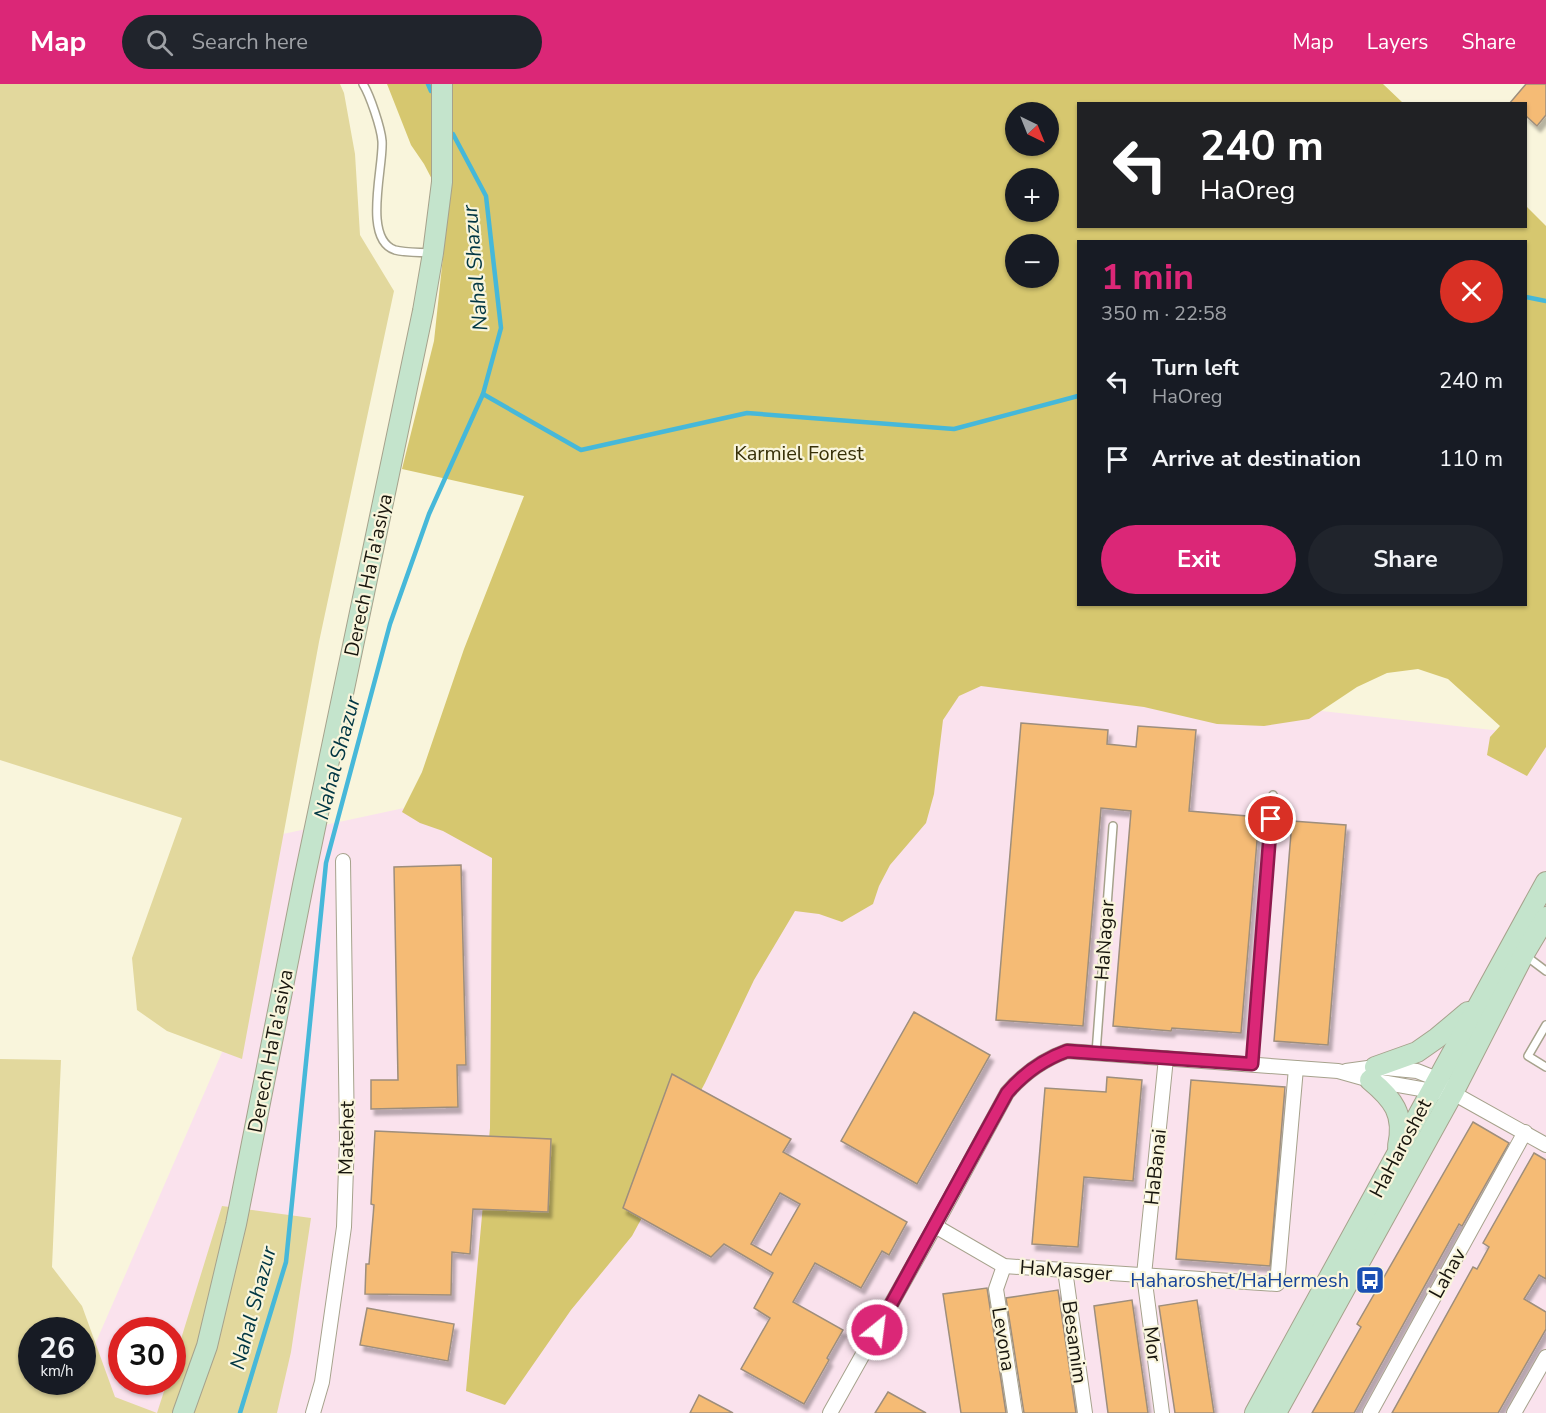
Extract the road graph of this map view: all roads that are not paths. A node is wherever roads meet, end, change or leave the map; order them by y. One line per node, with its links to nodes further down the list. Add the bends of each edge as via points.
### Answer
1 (363, 84): 3 (lane, via 382,141 375,205 383,240 394,250)
2 (442, 84): 3 (street, Derech HaTa'asiya, via 442,182)
3 (433, 253): 29 (street, Derech HaTa'asiya, via 237,1224 207,1346)
4 (1273, 795): 15 (lane)
5 (1113, 826): 13 (lane, HaNagar)
6 (343, 861): 30 (street, Matehet, via 347,1138 344,1227 322,1382)
7 (1546, 882): 11 (street, HaHaroshet)
8 (1546, 916): 9 (street, HaHaroshet)
9 (1524, 954): 10 (lane); 20 (street, HaHaroshet)
10 (1546, 971)
11 (1481, 999): 18 (street, via 1417,1052); 19 (street, HaHaroshet)
12 (1546, 1025): 16 (lane, via 1528,1056)
13 (1096, 1053): 14 (street); 24 (street, via 1067,1051 1050,1057 1020,1078 1007,1093)
14 (1166, 1058): 15 (street); 27 (street, HaBanai)
15 (1252, 1064): 17 (street)
16 (1546, 1067)
17 (1296, 1068): 18 (street); 27 (street, HaMasger, via 1277,1284)
18 (1372, 1074): 19 (street, via 1418,1071); 23 (street, via 1399,1115)
19 (1434, 1085): 20 (street); 23 (street, HaHaroshet)
20 (1453, 1093): 21 (street); 36 (street, HaHaroshet)
21 (1525, 1132): 22 (street); 37 (street, Lahav)
22 (1546, 1144)
23 (1397, 1155): 35 (street, HaHaroshet)
24 (935, 1226): 25 (street, HaMasger); 31 (street)
25 (1004, 1266): 26 (street, HaMasger); 32 (street, Levona, via 996,1289)
26 (1065, 1270): 27 (street, HaMasger); 33 (street, Besamim)
27 (1144, 1275): 34 (street, Mor)
28 (1546, 1357): 38 (street)
29 (183, 1413)
30 (313, 1413)
31 (830, 1413)
32 (1015, 1413)
33 (1085, 1413)
34 (1162, 1413)
35 (1255, 1413)
36 (1276, 1413)
37 (1370, 1413)
38 (1514, 1413)

